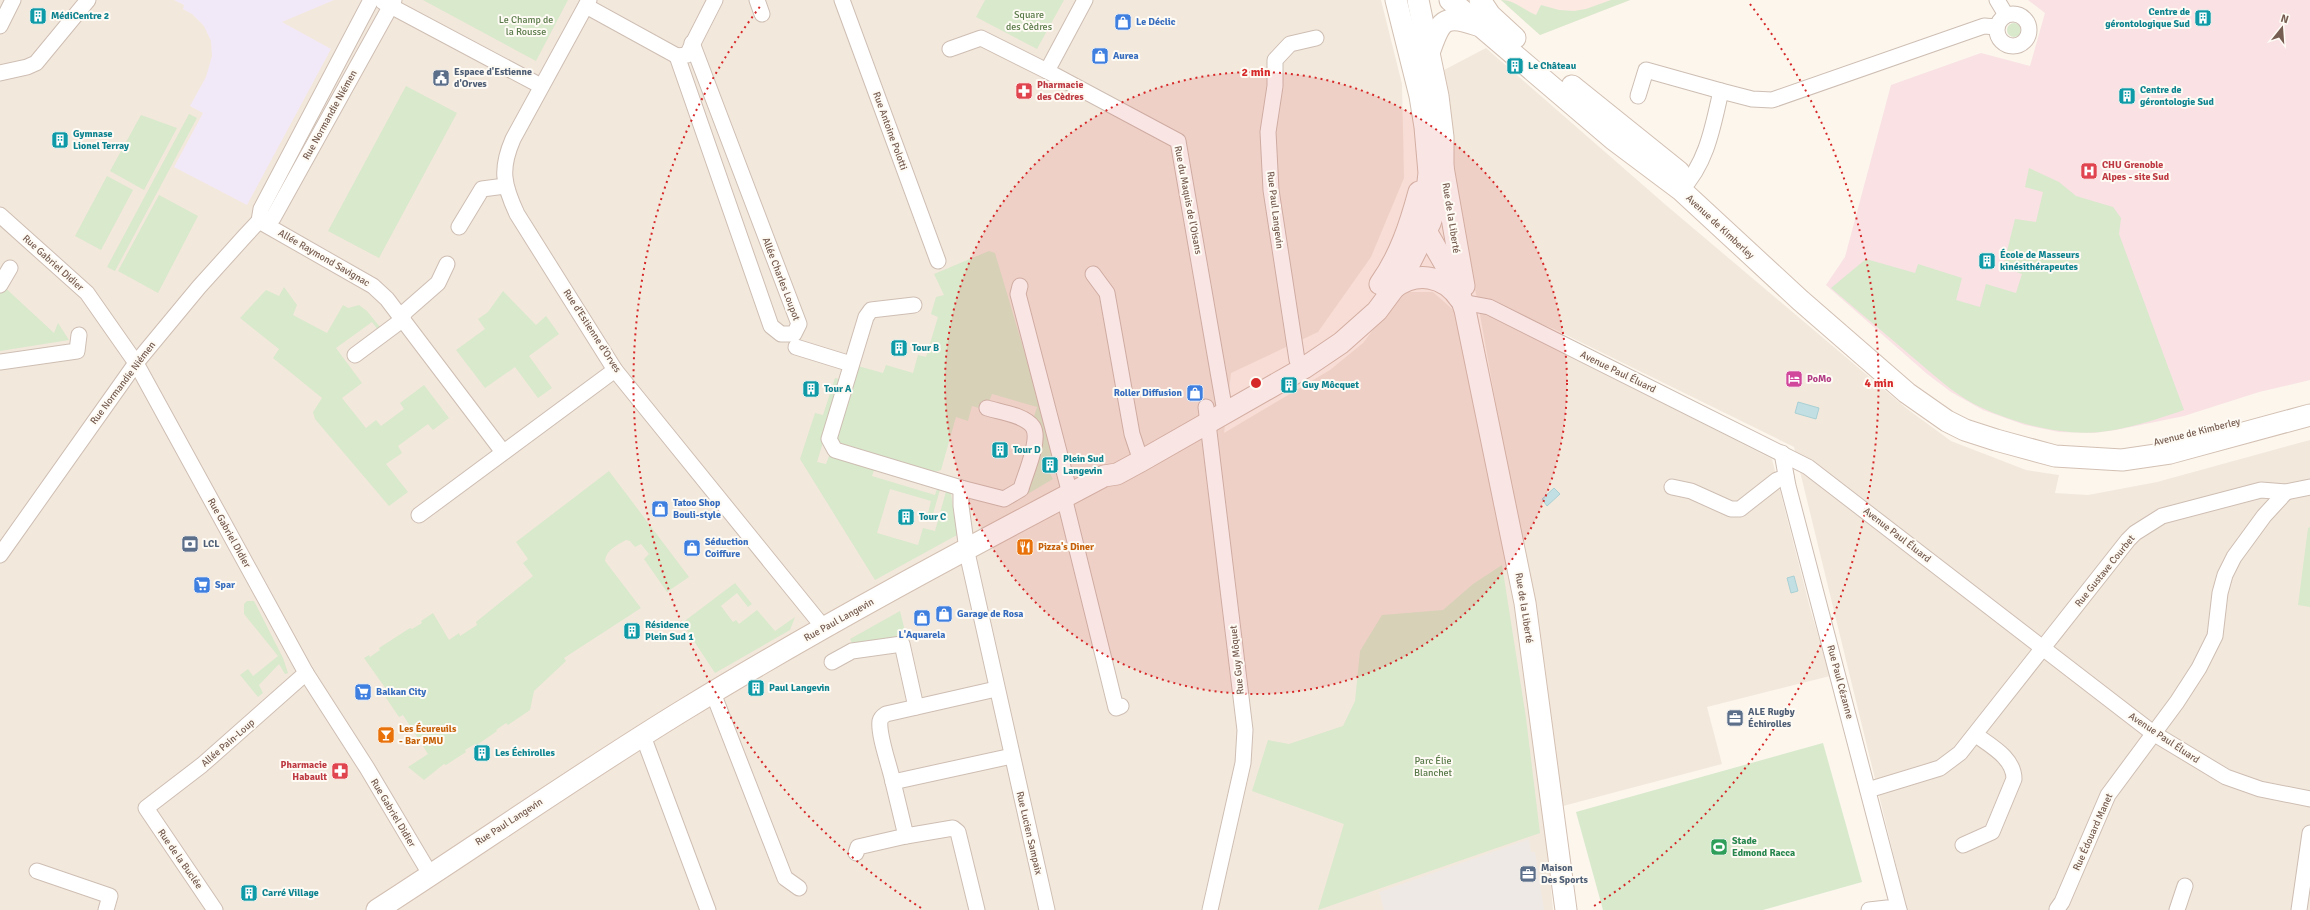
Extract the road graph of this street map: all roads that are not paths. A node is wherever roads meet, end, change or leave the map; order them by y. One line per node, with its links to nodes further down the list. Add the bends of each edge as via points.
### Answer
1 (13, 0): 16 (street)
2 (88, 0): 24 (street, via 36,64)
3 (371, 0): 33 (street, Rue Normandie Niémen, via 261,209)
4 (715, 0): 19 (street)
5 (842, 0): 37 (street, Rue Antoine Polotti)
6 (1085, 0): 23 (street)
7 (1396, 0): 28 (street, via 1420,96)
8 (1418, 0): 21 (street)
9 (1450, 0): 14 (street, Avenue de Kimberley)
10 (1473, 0): 14 (street)
11 (1997, 0): 15 (street)
12 (388, 2): 25 (street); 33 (street, Rue Normandie Niémen, via 272,218)
13 (587, 3): 22 (street); 25 (street, Rue d'Estienne d'Orves)
14 (1484, 14): 21 (street, via 1451,19 1444,23 1436,35); 31 (street, Avenue de Kimberley)
15 (2006, 15): 17 (street); 17 (street, via 2017,14 2026,20 2029,30 2026,40 2017,46 2007,45 1999,38)
16 (0, 26)
17 (1997, 27): 26 (street, via 1984,26 1772,100 1752,99)
18 (1316, 38): 54 (street, Rue Paul Langevin, via 1290,44 1275,60 1275,86 1268,132 1271,190)
19 (692, 44): 22 (street, via 686,55); 22 (street, Allée Charles Loupot, via 799,324 794,334 780,334 771,326)
20 (950, 49): 23 (street, via 981,38)
21 (1430, 53): 29 (street, via 1442,130)
22 (677, 56)
23 (1047, 71): 58 (street, Rue du Maquis de l'Oisans, via 1178,141)
24 (0, 73)
25 (541, 86): 30 (street, Rue d'Estienne d'Orves, via 508,152 504,173)
26 (1721, 91): 27 (street, via 1646,70); 31 (street, via 1705,154)
27 (1638, 96)
28 (1426, 152): 35 (street, Rue de la Liberté, via 1429,173); 36 (street, Rue Paul Langevin, via 1422,181)
29 (1443, 167): 35 (street, Rue Paul Langevin, via 1437,203); 40 (street, Rue de la Liberté)
30 (505, 186): 34 (street, via 482,189); 55 (street, Rue d'Estienne d'Orves, via 517,214)
31 (1686, 186): 63 (street, Avenue de Kimberley, via 1800,300 1927,409 1965,430 1996,440 2055,456)
32 (0, 215): 52 (street, Rue Gabriel Didier, via 87,294)
33 (259, 221): 47 (street, Allée Raymond Savignac, via 373,286); 52 (street, Rue Normandie Niémen, via 199,286)
34 (459, 227)
35 (1426, 231): 36 (street, via 1410,237); 40 (street, Rue de la Liberté, via 1447,237); 44 (street, Rue Paul Langevin); 46 (street, Rue de la Liberté, via 1456,283)
36 (1400, 248): 54 (street, Rue Paul Langevin, via 1391,269 1357,313)
37 (938, 262)
38 (447, 264): 47 (street, via 438,283)
39 (10, 268): 42 (street)
40 (1460, 270): 46 (street, Rue de la Liberté)
41 (1092, 274): 62 (street, via 1107,293)
42 (0, 285)
43 (1020, 286): 69 (street, via 1018,294)
44 (1394, 288): 46 (street, Rue de la Liberté, via 1405,280 1416,277 1444,283); 54 (street, Rue Paul Langevin, via 1377,311 1341,343)
45 (914, 305): 53 (street, via 871,310 866,317)
46 (1465, 305): 61 (street, Avenue Paul Éluard, via 1489,307); 105 (street, Rue de la Liberté, via 1525,603)
47 (402, 316): 50 (street, via 398,323); 60 (street, Allée Raymond Savignac)
48 (79, 335): 51 (street, via 77,351)
49 (796, 347): 53 (street)
50 (355, 354)
51 (0, 362)
52 (136, 363): 72 (street, Rue Normandie Niémen); 76 (street, Rue Gabriel Didier)
53 (851, 364): 67 (street, via 829,439 834,450)
54 (1301, 364): 58 (street, Rue Paul Langevin)
55 (615, 370): 60 (street); 73 (street, Rue d'Estienne d'Orves)
56 (2310, 402): 63 (street, Avenue de Kimberley, via 2196,434)
57 (987, 408): 67 (street, via 1022,419 1033,426 1036,439 1021,489 1004,499)
58 (1216, 409): 62 (street, Rue Paul Langevin); 104 (street, Rue Guy Môquet, via 1245,730 1243,763)
59 (2310, 415): 63 (street, Avenue de Kimberley, via 2170,453 2122,460)
60 (503, 452): 70 (street)
61 (1782, 453): 64 (street, Rue Paul Cézanne); 74 (street, Avenue Paul Éluard, via 1808,467)
62 (1139, 454): 69 (street, Rue Paul Langevin, via 1114,465 1104,476)
63 (2082, 457)
64 (1786, 477): 65 (street, via 1777,480 1740,509 1731,509 1691,491); 86 (street, Rue Paul Cézanne)
65 (1672, 487)
66 (2310, 487): 68 (street, Rue Gustave Courbet)
67 (961, 488): 71 (street, via 960,506)
68 (2286, 492): 74 (street, Rue Gustave Courbet, via 2261,490 2162,516 2143,527 2128,540); 81 (street, Rue Édouard Manet, via 2264,516 2234,557 2220,593 2214,636 2199,668)
69 (1067, 496): 71 (street, Rue Paul Langevin); 79 (street, via 1116,708)
70 (419, 515)
71 (966, 549): 73 (street, Rue Paul Langevin); 77 (street, Rue Lucien Sampaix)
72 (0, 555)
73 (824, 628): 78 (street, Rue Paul Langevin)
74 (2042, 647): 81 (street, Avenue Paul Éluard); 82 (street, Rue Gustave Courbet)
75 (832, 662): 80 (street, via 852,651 902,644)
76 (306, 673): 88 (street, Allée Pain-Loup, via 202,765); 94 (street, Rue Gabriel Didier, via 367,768)
77 (996, 688): 80 (street); 84 (street, Rue Lucien Sampaix)
78 (713, 693): 83 (street, Rue Paul Langevin); 96 (street, via 785,878)
79 (1121, 706)
80 (916, 707): 85 (street, via 886,714 880,722)
81 (2153, 733): 87 (street, Avenue Paul Éluard, via 2226,777 2260,789); 97 (street, Rue Édouard Manet, via 2108,795)
82 (1976, 735): 86 (street, Rue Gustave Courbet, via 1948,764); 91 (street, via 2008,760 2014,771 2014,779 1992,832)
83 (643, 736): 94 (street, Rue Paul Langevin); 101 (street)
84 (1012, 756): 85 (street); 103 (street, Rue Lucien Sampaix)
85 (893, 782): 90 (street)
86 (1868, 790): 107 (street, Rue Paul Cézanne)
87 (2310, 799)
88 (146, 808): 99 (street, Rue de la Buclée)
89 (2310, 833): 109 (street)
90 (906, 836): 92 (street, via 858,847); 102 (street, via 953,828 958,832)
91 (1963, 845)
92 (856, 853)
93 (37, 871): 98 (street, via 110,896)
94 (430, 874): 100 (street, Rue Paul Langevin)
95 (2185, 886): 108 (street)
96 (799, 888)
97 (2058, 909)
98 (106, 910)
99 (215, 910)
100 (377, 910)
101 (708, 910)
102 (977, 910)
103 (1047, 910)
104 (1210, 910)
105 (1566, 910)
106 (1869, 910): 107 (street)
107 (1899, 910)
108 (2176, 910)
109 (2299, 910)

